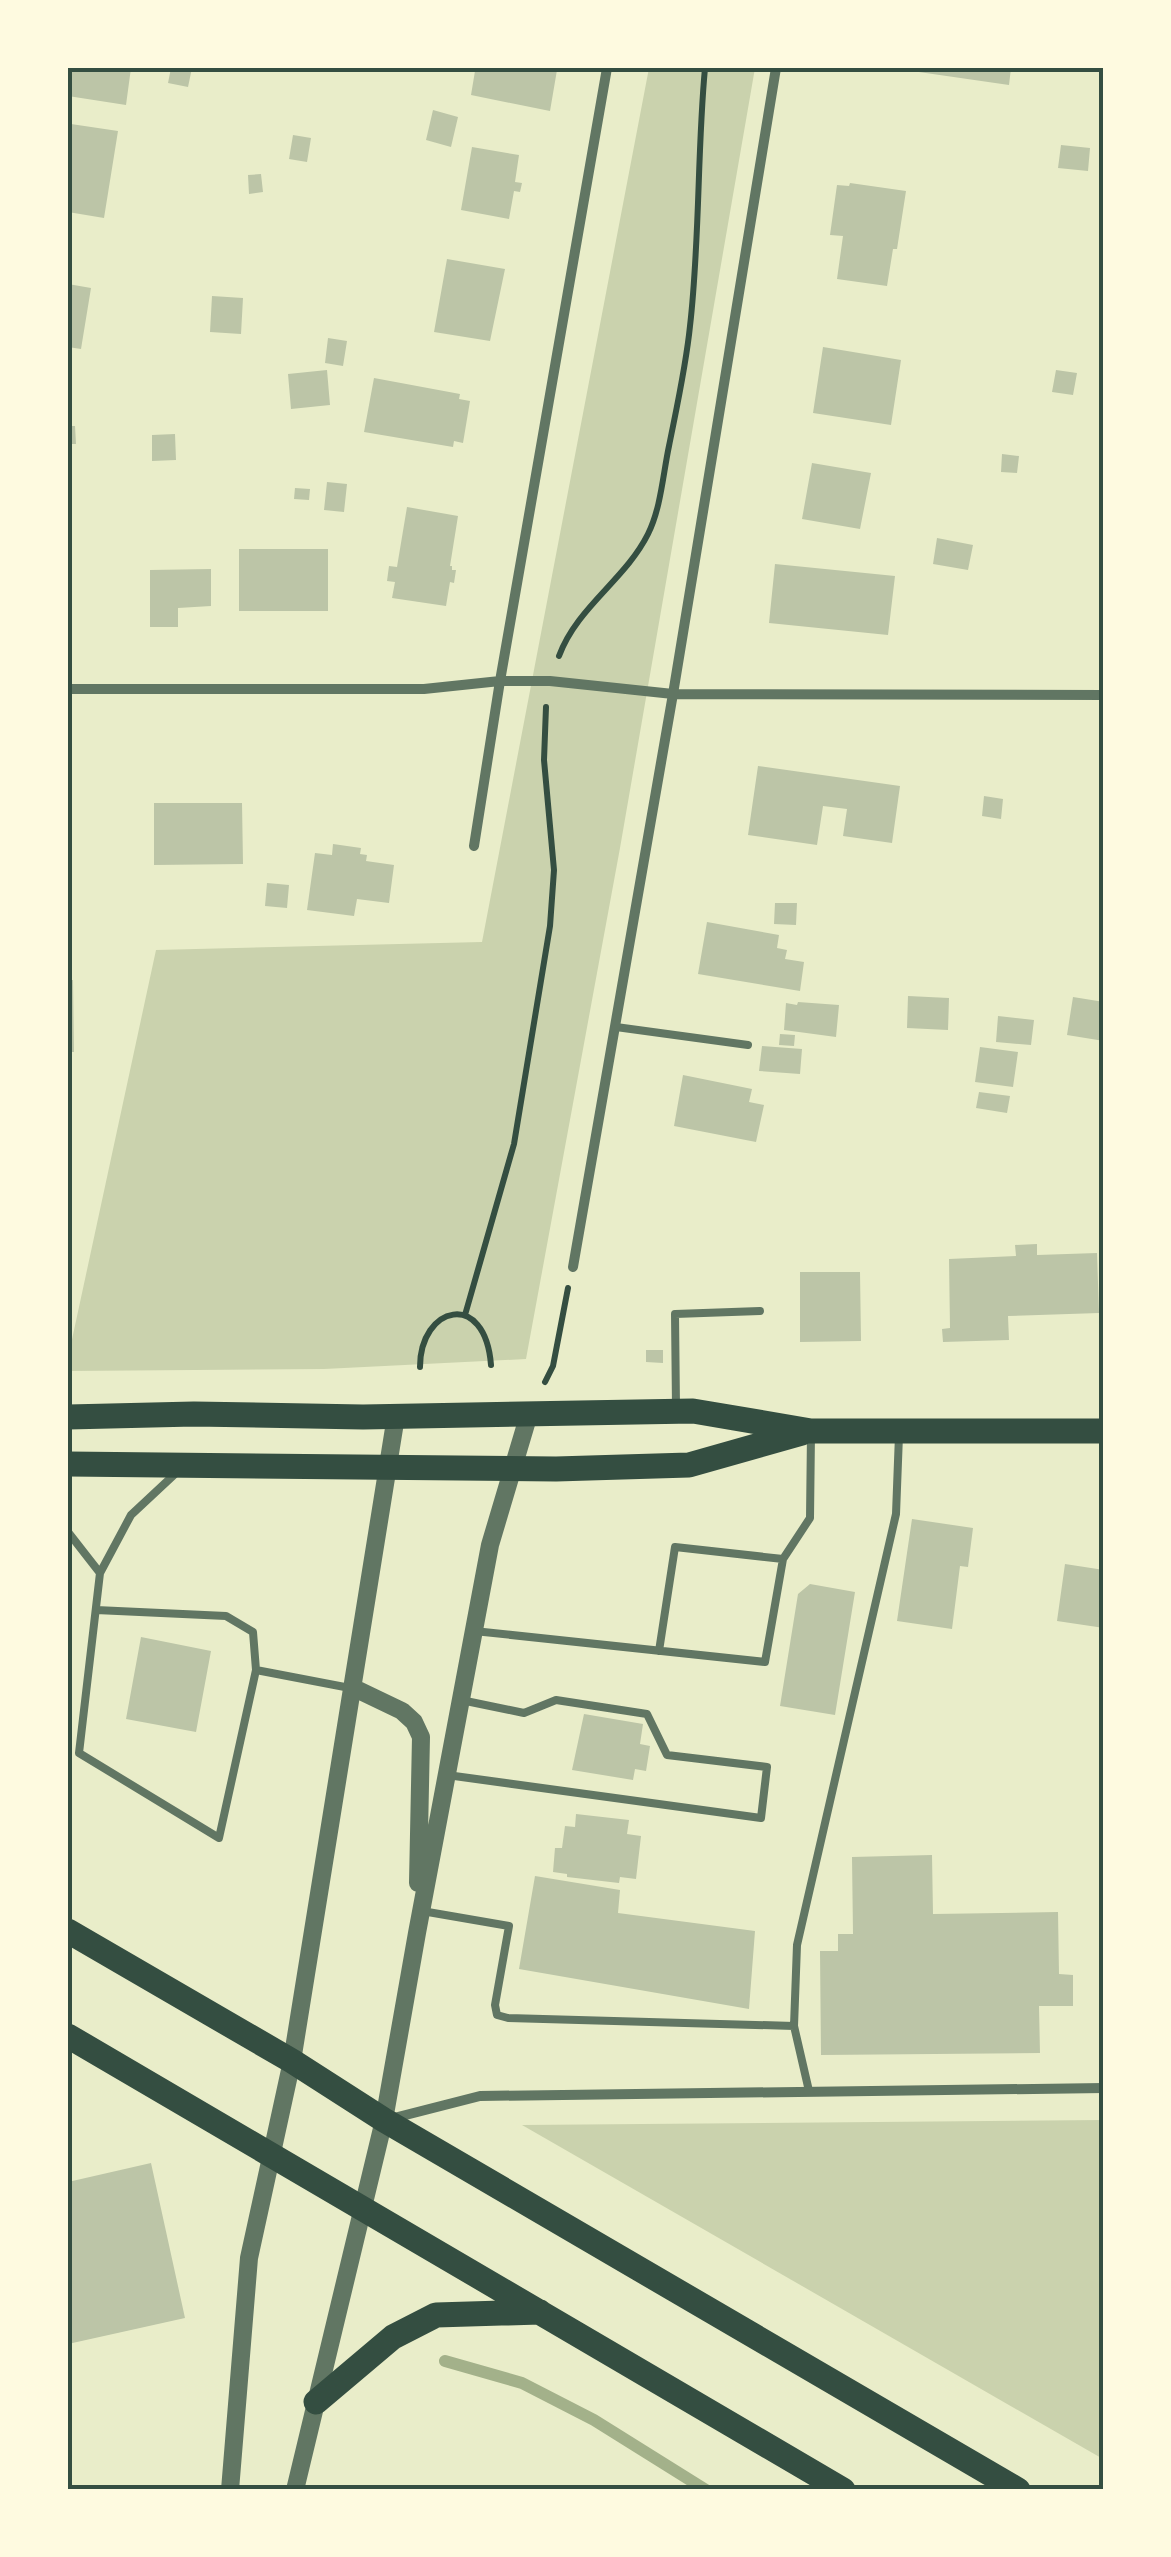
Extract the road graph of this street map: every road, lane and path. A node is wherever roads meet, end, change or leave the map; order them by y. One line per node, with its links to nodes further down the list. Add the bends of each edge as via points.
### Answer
1 (607, 68): 3 (street)
2 (776, 68): 5 (street)
3 (500, 682): 4 (street, via 424,689); 5 (street); 7 (street)
4 (68, 689)
5 (672, 694): 6 (street); 8 (street)
6 (1104, 695)
7 (474, 846)
8 (616, 1026): 9 (lane); 10 (street)
9 (748, 1046)
10 (572, 1267): 13 (path)
11 (760, 1312): 15 (lane, via 675,1314)
12 (492, 1365): 14 (path, via 478,1322 451,1315 428,1334)
13 (553, 1366)
14 (420, 1368)
15 (676, 1411): 16 (main road); 20 (main road)
16 (529, 1414): 17 (main road); 25 (street)
17 (396, 1416): 18 (main road); 24 (street)
18 (68, 1417)
19 (900, 1430): 20 (main road); 21 (main road); 39 (lane, via 896,1514 797,1945)
20 (811, 1431): 25 (main road, via 689,1465); 27 (lane, via 810,1518)
21 (1104, 1431)
22 (68, 1464): 23 (main road)
23 (186, 1464): 24 (main road); 28 (lane, via 131,1515)
24 (390, 1468): 25 (main road); 33 (street)
25 (511, 1468): 30 (street)
26 (68, 1532): 28 (lane)
27 (783, 1558): 31 (lane, via 765,1662); 31 (lane, via 674,1548)
28 (100, 1573): 29 (lane)
29 (96, 1610): 32 (lane, via 226,1616 253,1632); 32 (lane, via 78,1754 219,1838)
30 (474, 1631): 31 (lane); 34 (street)
31 (659, 1650)
32 (256, 1670): 33 (lane)
33 (354, 1688): 38 (street, via 402,1711 420,1737); 41 (street)
34 (461, 1700): 35 (street); 35 (lane, via 524,1713 556,1700 646,1714 668,1755 767,1767 761,1818)
35 (447, 1775): 36 (street)
36 (421, 1911): 38 (street); 39 (lane, via 509,1926 495,2005 508,2018)
37 (68, 1932): 41 (main road)
38 (417, 1933): 44 (street)
39 (794, 2026): 43 (lane)
40 (68, 2036): 45 (main road)
41 (292, 2061): 44 (main road); 45 (street)
42 (1104, 2088): 43 (street)
43 (809, 2091): 44 (street, via 480,2096)
44 (384, 2120): 46 (street); 52 (main road)
45 (271, 2154): 46 (main road); 49 (street, via 249,2258)
46 (364, 2209): 47 (main road); 48 (street)
47 (540, 2312): 48 (main road, via 436,2315 393,2337); 51 (main road)
48 (316, 2402): 50 (street)
49 (230, 2490)
50 (295, 2490)
51 (843, 2490)
52 (1018, 2490)

